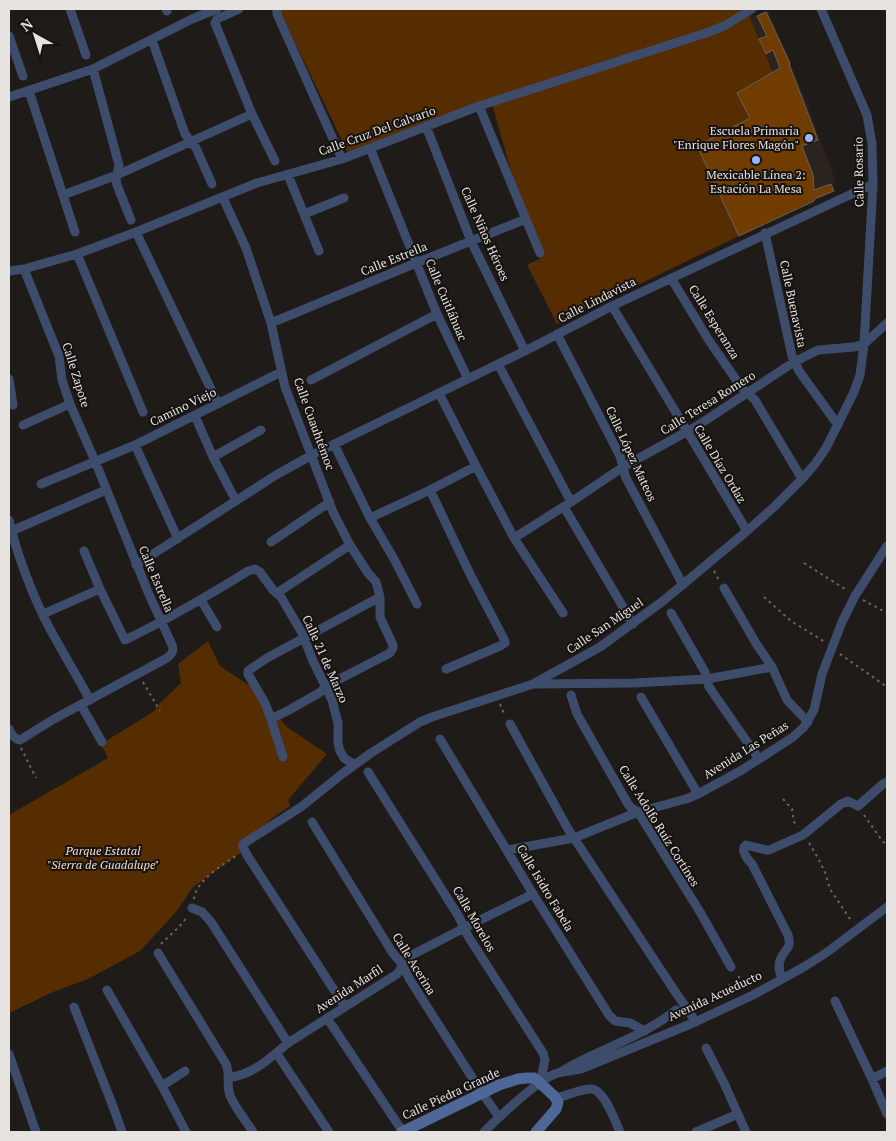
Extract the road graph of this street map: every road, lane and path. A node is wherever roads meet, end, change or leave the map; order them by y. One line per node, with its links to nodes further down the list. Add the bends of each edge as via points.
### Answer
1 (70, 9): 11 (street)
2 (203, 9): 8 (street)
3 (217, 9): 8 (street)
4 (239, 9): 17 (street, via 215,22)
5 (276, 9): 21 (street)
6 (752, 9): 16 (street, Calle Cruz Del Calvario, via 706,33)
7 (821, 9): 26 (street, Calle Rosario, via 867,115)
8 (192, 19): 10 (street)
9 (9, 36): 13 (street)
10 (152, 40): 12 (street); 19 (street, via 186,137)
11 (86, 55)
12 (93, 69): 14 (street); 23 (street, via 119,165)
13 (23, 76)
14 (29, 91): 15 (street); 27 (street)
15 (9, 97)
16 (479, 106): 18 (street, Calle Cruz Del Calvario); 32 (street)
17 (252, 114): 19 (street); 22 (street)
18 (426, 126): 20 (street, Calle Cruz Del Calvario); 36 (street, Calle Niños Héroes)
19 (192, 142): 23 (street); 25 (street)
20 (370, 148): 21 (street, Calle Cruz Del Calvario); 40 (street, Calle Cuitláhuac)
21 (342, 159): 24 (street, Calle Cruz Del Calvario)
22 (275, 161)
23 (117, 174): 27 (street); 31 (street, via 117,184)
24 (288, 175): 28 (street, Calle Cruz Del Calvario, via 257,183); 30 (street)
25 (212, 184)
26 (873, 184): 35 (street, Calle Lindavista); 49 (street, Calle Rosario)
27 (63, 195): 33 (street)
28 (223, 198): 34 (street, Calle Cruz Del Calvario); 46 (street, Calle Cuauhtémoc, via 246,248)
29 (344, 198): 30 (street)
30 (304, 214): 37 (street)
31 (131, 220)
32 (526, 220): 36 (street, Calle Estrella); 38 (street)
33 (75, 232)
34 (136, 232): 39 (street, Calle Cruz Del Calvario); 60 (street)
35 (765, 233): 43 (street, Calle Lindavista); 51 (street, Calle Buenavista)
36 (471, 241): 40 (street, Calle Estrella); 50 (street, Calle Niños Héroes)
37 (319, 251)
38 (540, 253)
39 (77, 254): 41 (street, Calle Cruz Del Calvario); 62 (street)
40 (416, 263): 45 (street, Calle Cuitláhuac); 46 (street, Calle Estrella)
41 (24, 268): 42 (street, Calle Cruz Del Calvario); 59 (street, Calle Zapote, via 59,356)
42 (9, 271)
43 (671, 278): 44 (street, Calle Lindavista); 58 (street, Calle Esperanza, via 708,339)
44 (612, 306): 48 (street, Calle Lindavista); 67 (street, Calle Díaz Ordaz)
45 (437, 314): 55 (street, Calle Cuitláhuac); 56 (street)
46 (271, 323): 53 (street, Calle Cuauhtémoc)
47 (887, 323): 49 (street)
48 (557, 334): 50 (street, Calle Lindavista); 74 (street, Calle López Mateos)
49 (864, 344): 51 (street, Calle Teresa Romero, via 818,350); 65 (street, Calle San Miguel, via 860,375)
50 (525, 351): 52 (street, Calle Lindavista)
51 (794, 362): 58 (street, Calle Teresa Romero); 65 (street, Calle Buenavista)
52 (498, 364): 55 (street, Calle Lindavista); 81 (street)
53 (282, 372): 60 (street, Camino Viejo); 70 (street, Calle Cuauhtémoc)
54 (9, 379): 61 (street)
55 (468, 379): 57 (street, Calle Lindavista)
56 (311, 380)
57 (439, 393): 68 (street, Calle Lindavista); 73 (street)
58 (748, 393): 67 (street, Calle Teresa Romero); 75 (street, Calle Esperanza)
59 (70, 404): 64 (street); 72 (street, Calle Zapote)
60 (218, 404): 63 (street, Camino Viejo)
61 (13, 405)
62 (144, 412)
63 (194, 416): 69 (street, Camino Viejo); 71 (street)
64 (23, 425)
65 (838, 425): 75 (street, Calle San Miguel, via 826,448)
66 (261, 430): 71 (street)
67 (687, 432): 74 (street, Calle Teresa Romero); 84 (street, Calle Díaz Ordaz)
68 (334, 444): 70 (street, Calle Lindavista); 82 (street)
69 (135, 445): 72 (street, Camino Viejo); 87 (street)
70 (312, 456): 79 (street, Calle Lindavista); 80 (street, Calle Cuauhtémoc)
71 (214, 457): 79 (street)
72 (95, 461): 76 (street, Camino Viejo); 77 (street, Calle Estrella)
73 (476, 466): 78 (street); 86 (street)
74 (623, 467): 81 (street, Calle Teresa Romero); 95 (street, Calle López Mateos)
75 (802, 479): 84 (street, Calle San Miguel)
76 (41, 484)
77 (106, 490): 85 (street); 94 (street, Calle Estrella)
78 (430, 490): 82 (street); 114 (street, via 505,640 500,646)
79 (236, 501): 87 (street, Calle Lindavista)
80 (330, 502): 88 (street); 89 (street, Calle Cuauhtémoc)
81 (567, 504): 86 (street, Calle Teresa Romero); 109 (street)
82 (370, 518): 103 (street)
83 (9, 520): 85 (street)
84 (747, 531): 92 (street, Calle San Miguel)
85 (10, 532): 107 (street)
86 (514, 538): 104 (street)
87 (178, 539): 94 (street, Calle Lindavista)
88 (271, 542)
89 (350, 545): 98 (street); 100 (street, Calle Cuauhtémoc, via 376,582)
90 (887, 546): 99 (street, Avenida Las Peñas)
91 (84, 551): 97 (street)
92 (710, 563): 95 (street, Calle San Miguel); 96 (path)
93 (804, 563): 99 (path)
94 (136, 565): 108 (street, Calle Estrella)
95 (683, 585): 109 (street, Calle San Miguel)
96 (724, 588): 113 (street)
97 (100, 589): 107 (street); 108 (street, via 125,640)
98 (277, 593): 102 (street, Calle 21 de Marzo, via 255,569); 111 (street, Calle 21 de Marzo, via 286,603)
99 (855, 596): 106 (path); 112 (street, Avenida Las Peñas)
100 (380, 597): 111 (street); 119 (street, Calle Cuauhtémoc, via 380,617 393,645 392,651)
101 (764, 597): 112 (path, via 791,621)
102 (201, 600): 108 (street); 110 (street)
103 (417, 604)
104 (563, 613)
105 (672, 613): 116 (street)
106 (887, 613)
107 (43, 614): 123 (street)
108 (161, 622): 115 (street, Calle Estrella, via 172,645 172,654)
109 (633, 624): 117 (street, Calle San Miguel, via 589,654)
110 (217, 627)
111 (304, 638): 119 (street, Calle 21 de Marzo); 126 (street, via 248,671)
112 (832, 647): 118 (path); 127 (street, Avenida Las Peñas)
113 (772, 667): 116 (street); 127 (street, via 788,700)
114 (446, 669)
115 (138, 673): 123 (street); 125 (path)
116 (707, 679): 117 (street); 134 (street, via 709,687)
117 (533, 684): 121 (street, Calle San Miguel)
118 (887, 687)
119 (326, 688): 126 (street); 135 (street, Calle 21 de Marzo, via 336,711 340,751 344,758)
120 (571, 695): 142 (street, Calle Adolfo Ruíz Cortínes, via 577,714 628,804)
121 (497, 696): 128 (path); 135 (street, Calle San Miguel, via 420,722)
122 (641, 697): 139 (street)
123 (90, 700): 124 (street)
124 (80, 705): 131 (street); 132 (street)
125 (160, 711)
126 (272, 719): 133 (street)
127 (808, 722): 134 (street, Avenida Las Peñas, via 801,731)
128 (510, 724): 145 (street)
129 (9, 729): 131 (street)
130 (440, 739): 148 (street, Calle Isidro Fabela)
131 (16, 740): 137 (path)
132 (102, 742)
133 (283, 757)
134 (759, 759): 139 (street, Avenida Las Peñas)
135 (355, 764): 147 (street, Calle San Miguel, via 301,806 245,842)
136 (368, 772): 152 (street, Calle Morelos)
137 (36, 778)
138 (887, 782): 141 (street)
139 (698, 794): 142 (street, Avenida Las Peñas)
140 (783, 798): 144 (path, via 792,809 794,822)
141 (858, 806): 144 (street, via 848,801 841,804); 146 (path, via 883,842)
142 (638, 812): 145 (street, Avenida Las Peñas); 156 (street, Calle Adolfo Ruíz Cortínes)
143 (312, 822): 155 (street, Calle Acerina)
144 (803, 835): 153 (path, via 825,872 830,890); 157 (street, via 769,850 746,845 743,848 788,935 789,948 780,958)
145 (574, 838): 148 (street, Avenida Las Peñas); 165 (street)
146 (887, 843)
147 (243, 847): 150 (path, via 245,853 225,862 202,882 195,892); 161 (street)
148 (507, 850): 149 (street, Calle Isidro Fabela)
149 (533, 894): 152 (street, Avenida Marfil); 166 (street, Calle Isidro Fabela, via 609,1015 615,1021 630,1023)
150 (192, 907): 154 (path, via 179,928 159,946); 167 (street, via 211,922)
151 (887, 907): 153 (street, Avenida Acueducto)
152 (464, 928): 155 (street, Avenida Marfil, via 408,957); 176 (street, Calle Morelos, via 542,1053 545,1060)
153 (857, 930): 157 (street, Avenida Acueducto)
154 (158, 953): 174 (street, via 226,1064)
155 (402, 964): 161 (street, Avenida Marfil, via 397,974); 178 (street, Calle Acerina)
156 (731, 967): 163 (path, via 739,973 739,978 716,998)
157 (782, 979): 163 (street, Avenida Acueducto)
158 (107, 990): 177 (street)
159 (835, 1001): 175 (street)
160 (74, 1007): 184 (street)
161 (345, 1007): 164 (street, Avenida Marfil)
162 (676, 1010): 166 (street)
163 (721, 1010): 165 (street, Avenida Acueducto)
164 (327, 1018): 167 (street, Avenida Marfil); 188 (street)
165 (696, 1022): 173 (street, Avenida Acueducto, via 573,1072)
166 (645, 1031): 173 (street)
167 (288, 1043): 170 (street, Avenida Marfil)
168 (706, 1048): 180 (street)
169 (9, 1054): 183 (street)
170 (277, 1054): 174 (street, Avenida Marfil, via 245,1074); 187 (street)
171 (185, 1071): 177 (street)
172 (887, 1071): 175 (street)
173 (559, 1072): 176 (street, Avenida Acueducto)
174 (229, 1077): 186 (street, via 231,1099)
175 (872, 1079): 181 (street)
176 (540, 1083): 178 (street, Calle Piedra Grande, via 534,1078 518,1079); 179 (street); 182 (street, Avenida Acueducto)
177 (162, 1086): 185 (street)
178 (482, 1093): 182 (street, Calle Acerina); 188 (street, Calle Piedra Grande)
179 (556, 1098): 190 (street, via 556,1110); 191 (street, via 593,1089 608,1106)
180 (738, 1114): 192 (street); 193 (street)
181 (887, 1114)
182 (499, 1117): 189 (street, Avenida Acueducto)
183 (36, 1132)
184 (122, 1132)
185 (186, 1132)
186 (253, 1132)
187 (328, 1132)
188 (402, 1132)
189 (484, 1132)
190 (536, 1132)
191 (620, 1132)
192 (696, 1132)
193 (746, 1132)

